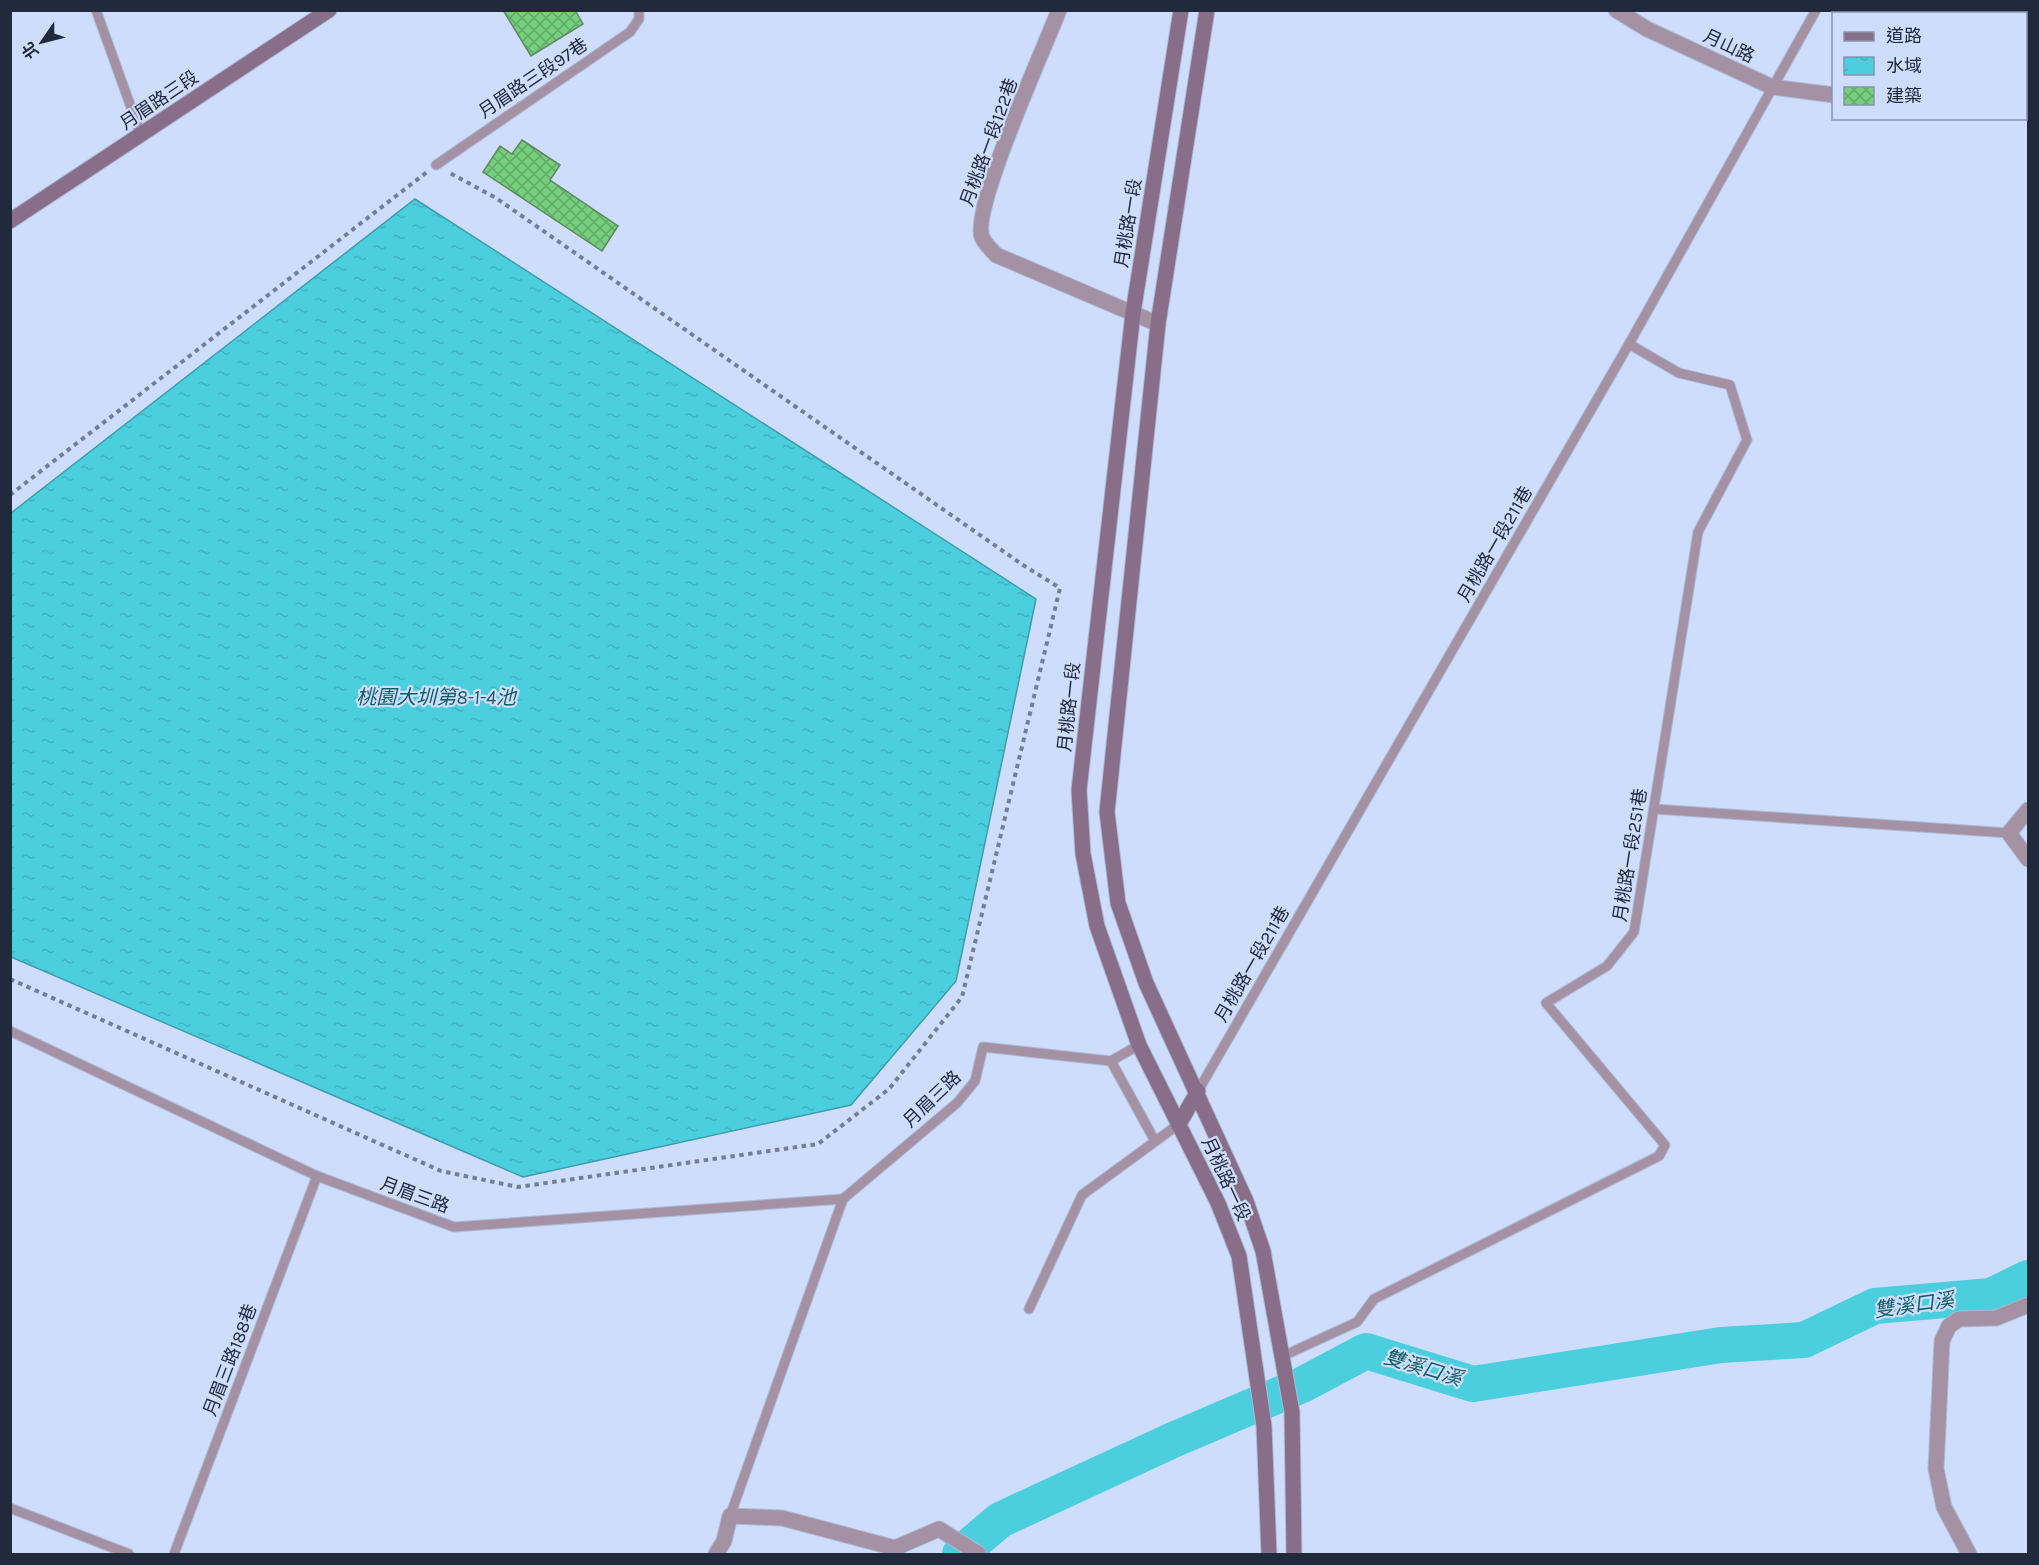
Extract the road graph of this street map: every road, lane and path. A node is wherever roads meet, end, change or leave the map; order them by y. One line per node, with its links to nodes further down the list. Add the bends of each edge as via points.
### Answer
1 (96, 10): 11 (lane)
2 (329, 10): 11 (street, 月眉路三段)
3 (639, 10): 12 (lane, 月眉路三段97巷, via 639,19 630,32)
4 (1059, 10): 14 (street, 月桃路一段122巷, via 981,214 982,237 996,255)
5 (1181, 10): 14 (street, 月桃路一段)
6 (1207, 10): 15 (street, 月桃路一段)
7 (1616, 10): 9 (street, 月山路, via 1647,29)
8 (1816, 10): 9 (lane, 月桃路一段211巷)
9 (1772, 87): 10 (street, 月山路); 16 (lane, 月桃路一段211巷)
10 (1832, 95)
11 (141, 135): 13 (street, 月眉路三段)
12 (436, 165): 17 (path); 22 (path, via 496,198 1060,588 962,997 889,1089 818,1144 518,1187 441,1171)
13 (10, 221)
14 (1133, 313): 15 (street, 月桃路一段122巷); 24 (street, 月桃路一段, via 1079,790 1083,854 1097,926)
15 (1158, 324): 26 (street, 月桃路一段, via 1107,812 1118,903 1146,983)
16 (1629, 344): 18 (lane, 月桃路一段251巷, via 1679,373 1730,385 1746,440 1698,532); 26 (lane, 月桃路一段211巷)
17 (10, 495)
18 (1654, 809): 20 (lane); 33 (lane, 月桃路一段251巷, via 1634,932 1607,966 1546,1003 1665,1145 1659,1156 1374,1299 1357,1322)
19 (2028, 810): 20 (street)
20 (2009, 833): 21 (street)
21 (2028, 859)
22 (10, 979)
23 (10, 1031): 29 (lane, 月眉三路)
24 (1139, 1045): 25 (lane); 27 (street, 月桃路一段)
25 (1111, 1061): 28 (lane); 30 (lane, 月眉三路, via 983,1047 975,1082 957,1103)
26 (1198, 1091): 27 (street); 33 (street, 月桃路一段, via 1259,1241)
27 (1179, 1124): 28 (lane); 40 (street, 月桃路一段, via 1239,1256 1264,1426)
28 (1155, 1142): 32 (lane, via 1082,1195)
29 (317, 1176): 30 (lane, 月眉三路, via 454,1227); 37 (lane, 月眉三路188巷)
30 (843, 1199): 35 (lane)
31 (2028, 1305): 42 (street, via 1996,1318 1959,1319 1949,1326 1942,1341 1936,1469 1944,1507)
32 (1029, 1310)
33 (1284, 1362): 41 (street, 月桃路一段, via 1292,1412)
34 (10, 1508): 36 (lane)
35 (730, 1516): 38 (street); 39 (street, via 782,1518 895,1548 939,1529)
36 (129, 1554)
37 (174, 1554)
38 (716, 1554)
39 (979, 1554)
40 (1269, 1554)
41 (1294, 1554)
42 (1969, 1554)

